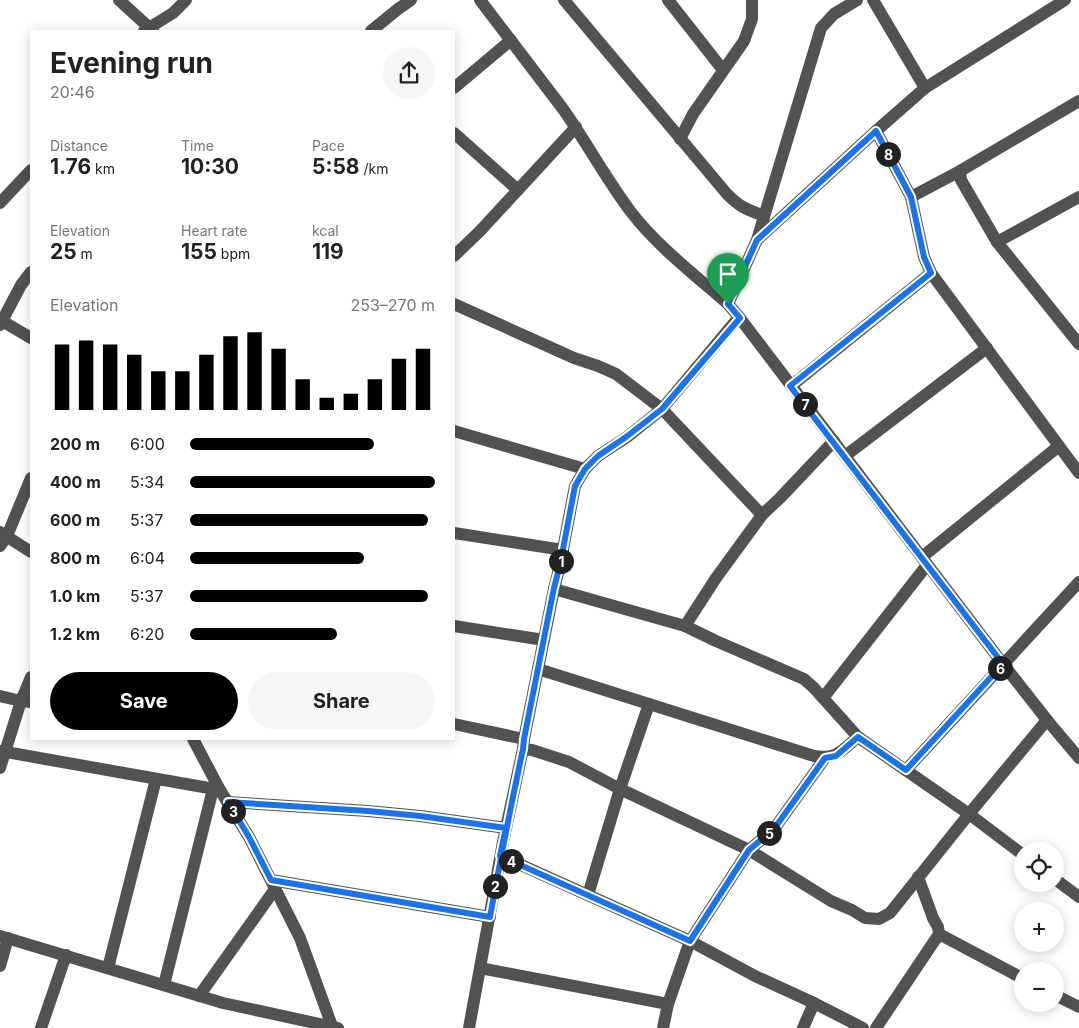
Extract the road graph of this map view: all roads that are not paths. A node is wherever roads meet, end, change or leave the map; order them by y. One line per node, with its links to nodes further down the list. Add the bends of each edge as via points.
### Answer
1 (119, 0): 11 (street)
2 (186, 0): 11 (street)
3 (411, 0): 12 (street)
4 (480, 0): 13 (street)
5 (564, 0): 21 (street)
6 (668, 0): 14 (street)
7 (752, 0): 14 (street, via 752,19 744,41)
8 (857, 0): 28 (street, via 834,14 821,28)
9 (1065, 0): 16 (street)
10 (878, 2): 16 (street)
11 (148, 30)
12 (372, 30)
13 (511, 40): 15 (street); 18 (street)
14 (723, 70): 21 (street)
15 (455, 87)
16 (925, 88): 19 (street)
17 (1079, 101): 23 (street)
18 (576, 128): 24 (street); 35 (street, via 631,212)
19 (876, 131): 25 (street); 29 (street)
20 (455, 134): 24 (street)
21 (680, 139): 28 (street, via 727,194 744,209)
22 (30, 171): 27 (street)
23 (960, 171): 25 (street); 30 (street, via 961,180)
24 (518, 190): 31 (street, via 480,231)
25 (911, 197): 33 (street, via 924,257)
26 (1079, 197): 30 (street)
27 (0, 203)
28 (764, 216): 29 (street)
29 (757, 240): 35 (street)
30 (997, 242): 38 (street)
31 (457, 247)
32 (30, 273): 37 (street)
33 (931, 273): 40 (street); 41 (street)
34 (455, 304): 42 (street, via 616,374)
35 (728, 304): 36 (street)
36 (740, 318): 41 (street); 42 (street)
37 (1, 323): 39 (street)
38 (1076, 336)
39 (30, 338)
40 (987, 348): 45 (street); 46 (street)
41 (790, 386): 44 (street)
42 (662, 409): 47 (street); 50 (street)
43 (455, 431): 47 (street)
44 (834, 441): 46 (street); 50 (street)
45 (1059, 446): 48 (street); 55 (street)
46 (845, 456): 55 (street)
47 (585, 469): 53 (street, via 575,486)
48 (1079, 473)
49 (30, 480): 52 (street)
50 (762, 515): 59 (street)
51 (455, 532): 53 (street)
52 (2, 538): 54 (street)
53 (563, 550): 57 (street)
54 (30, 552)
55 (925, 561): 61 (street); 65 (street)
56 (1079, 582): 61 (street)
57 (554, 588): 59 (street); 60 (street)
58 (455, 626): 60 (street)
59 (685, 626): 65 (street, via 804,679)
60 (544, 640): 62 (street)
61 (1003, 664): 68 (street); 77 (street)
62 (538, 669): 67 (street); 72 (street)
63 (30, 682): 66 (street)
64 (0, 696): 66 (street)
65 (824, 698): 70 (street)
66 (26, 702): 73 (street)
67 (649, 704): 74 (street); 80 (street)
68 (1047, 720): 75 (street); 82 (street)
69 (455, 724): 72 (street)
70 (858, 737): 74 (street, via 836,756); 77 (street)
71 (193, 740): 79 (street)
72 (523, 744): 80 (street, via 569,762); 83 (street)
73 (2, 752): 76 (street); 78 (street)
74 (825, 758): 85 (street, via 774,829)
75 (1079, 758)
76 (0, 768)
77 (906, 770): 82 (street)
78 (156, 779): 79 (street); 98 (street)
79 (217, 789): 81 (street); 101 (street)
80 (620, 789): 85 (street); 90 (street)
81 (228, 802): 83 (street, via 368,811); 88 (street)
82 (969, 814): 84 (street); 87 (street)
83 (506, 828): 86 (street)
84 (1014, 848)
85 (749, 850): 87 (street, via 831,902 865,918 879,920 890,913); 95 (street)
86 (500, 856): 90 (street); 92 (street)
87 (918, 877): 93 (street)
88 (273, 884): 92 (street); 102 (street); 107 (street, via 300,938)
89 (1064, 886): 91 (street)
90 (588, 895): 95 (street)
91 (1079, 897)
92 (490, 917): 99 (street)
93 (939, 934): 100 (street); 113 (street)
94 (4, 937): 96 (street); 97 (street)
95 (690, 941): 104 (street); 105 (street)
96 (66, 955): 98 (street); 108 (street)
97 (0, 966)
98 (108, 968): 101 (street)
99 (480, 968): 105 (street); 109 (street)
100 (1014, 974)
101 (164, 985): 102 (street)
102 (199, 996): 107 (street)
103 (1064, 1000): 106 (street)
104 (814, 1003): 111 (street); 112 (street)
105 (668, 1004): 110 (street)
106 (1079, 1007)
107 (333, 1027)
108 (41, 1028)
109 (469, 1028)
110 (663, 1028)
111 (803, 1028)
112 (864, 1028)
113 (876, 1028)

